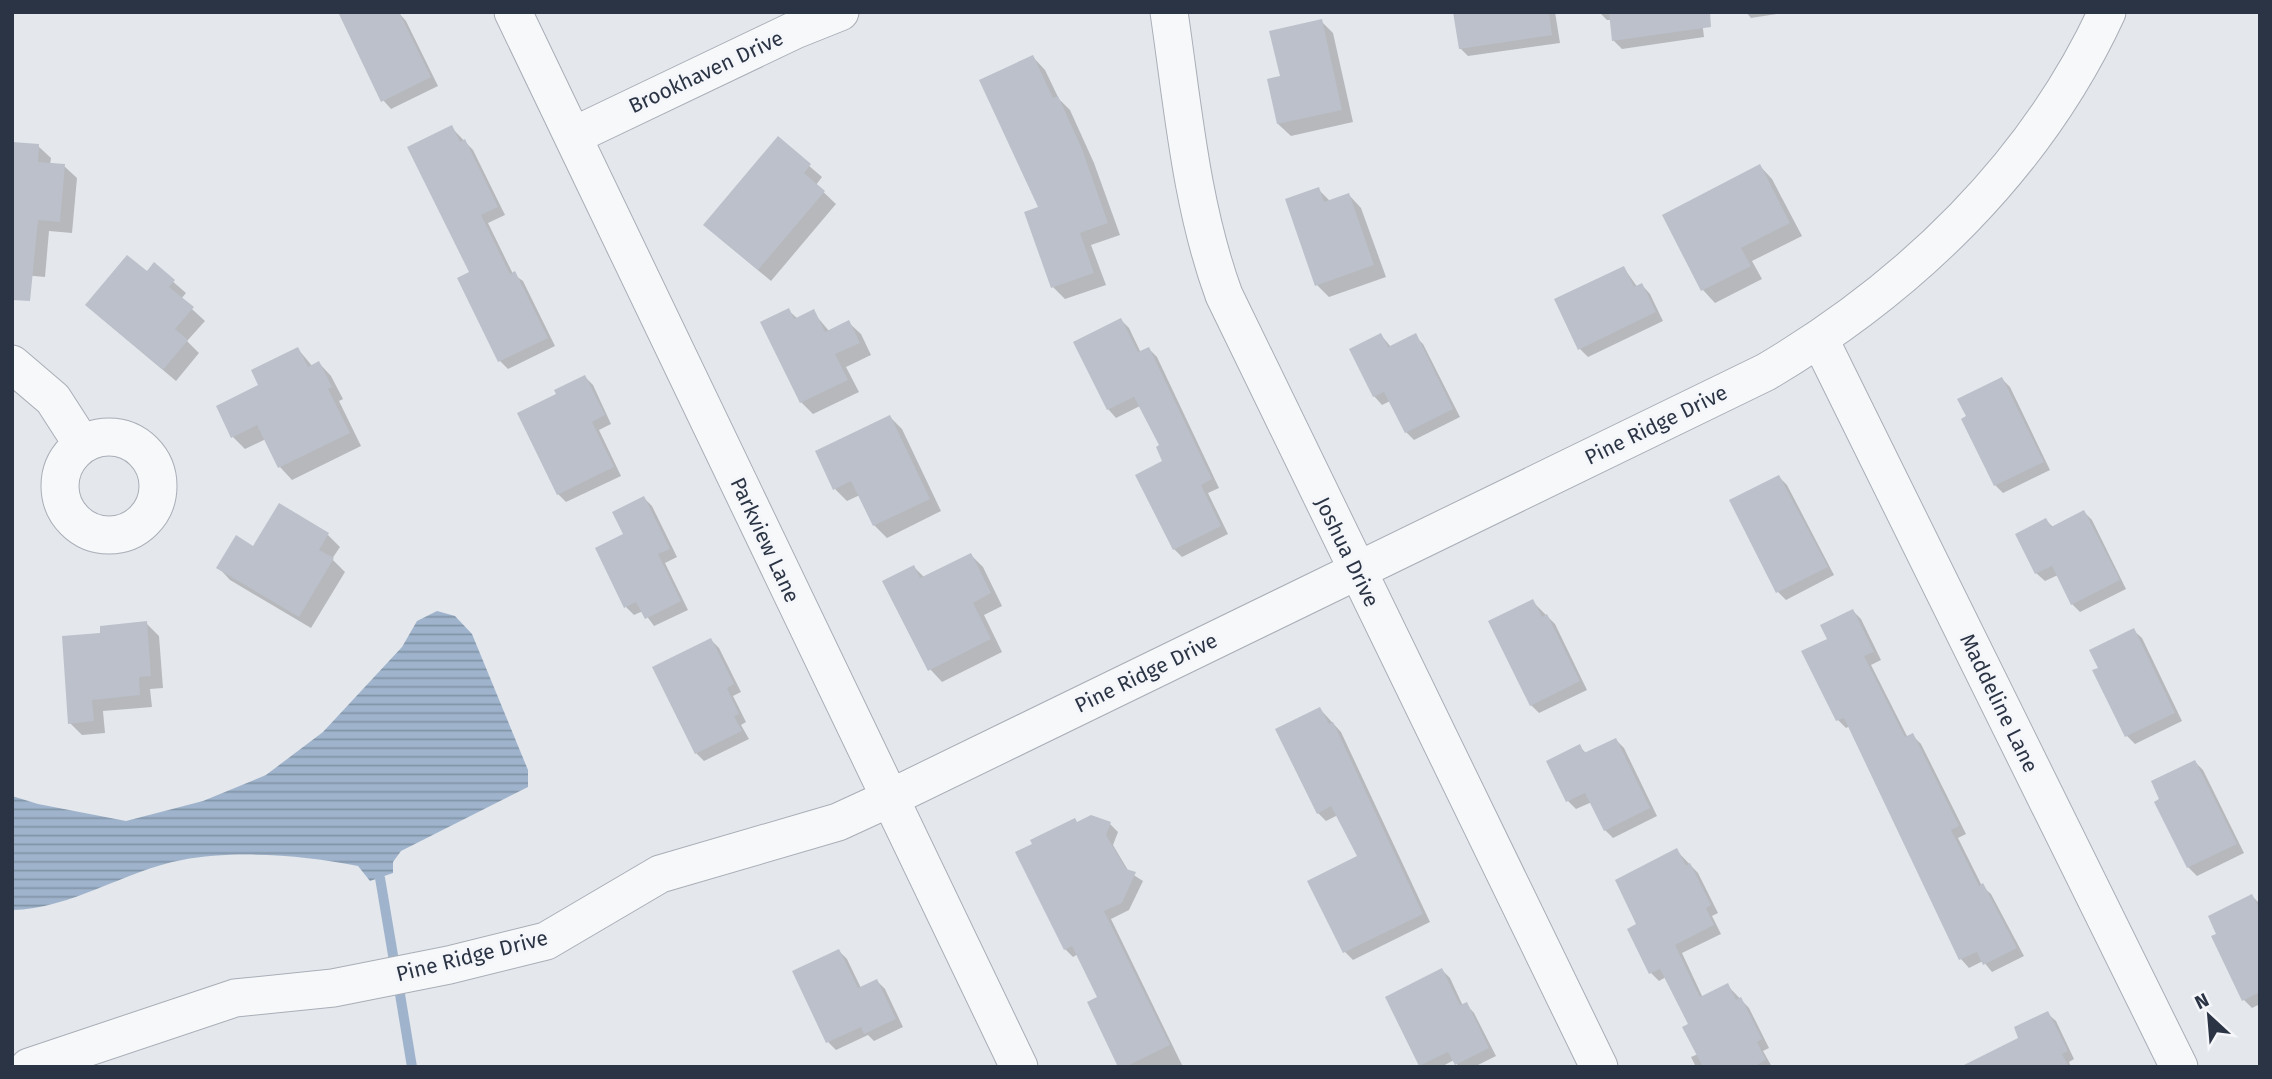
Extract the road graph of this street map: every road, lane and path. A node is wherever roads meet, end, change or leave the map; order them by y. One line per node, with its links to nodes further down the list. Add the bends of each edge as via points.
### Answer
1 (513, 12): 5 (street, Parkview Lane)
2 (840, 12): 5 (street, Brookhaven Drive)
3 (1169, 12): 9 (street, Joshua Drive, via 1196,191 1214,266)
4 (2107, 12): 6 (street, Pine Ridge Drive, via 2075,75 2018,159 1970,213 1874,300)
5 (573, 136): 10 (street, Parkview Lane)
6 (1820, 340): 9 (street, Pine Ridge Drive, via 1766,372); 14 (street, Maddeline Lane)
7 (12, 364): 8 (street, via 53,399)
8 (82, 444)
9 (1356, 571): 10 (street, Pine Ridge Drive); 13 (street, Joshua Drive)
10 (888, 799): 11 (street, Pine Ridge Drive, via 838,822 660,874 546,941 332,988 235,998); 12 (street, Parkview Lane)
11 (29, 1067)
12 (1019, 1067)
13 (1599, 1067)
14 (2179, 1067)

